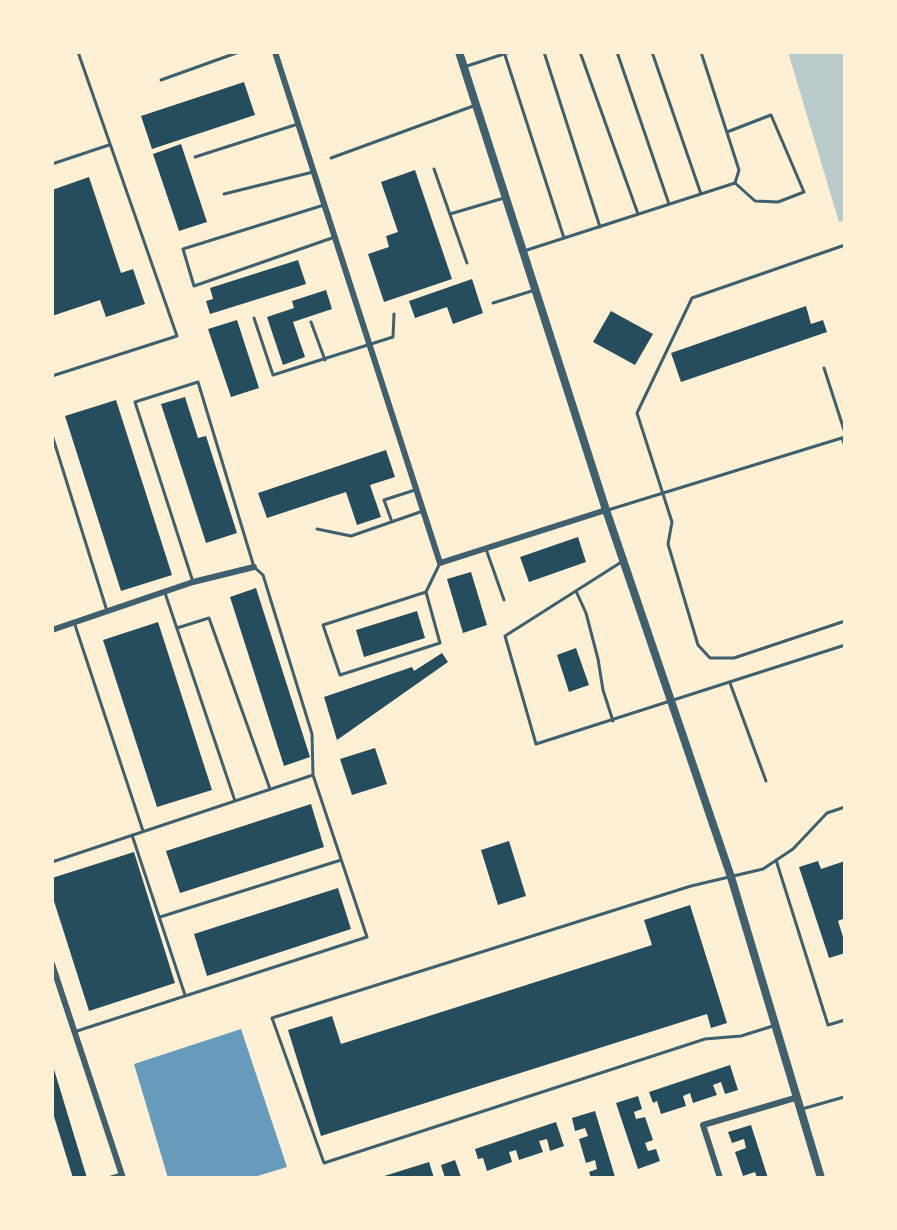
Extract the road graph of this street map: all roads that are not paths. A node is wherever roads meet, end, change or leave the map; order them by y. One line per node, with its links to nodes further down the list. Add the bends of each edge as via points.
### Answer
1 (78, 52): 16 (lane)
2 (239, 52): 12 (lane)
3 (275, 52): 14 (street)
4 (459, 52): 11 (street)
5 (544, 52): 30 (lane)
6 (580, 52): 29 (lane)
7 (617, 52): 26 (lane)
8 (652, 52): 24 (lane)
9 (701, 52): 15 (lane)
10 (506, 53): 11 (lane); 32 (lane)
11 (464, 67): 13 (street)
12 (161, 80)
13 (476, 105): 18 (lane); 25 (street)
14 (298, 124): 17 (lane); 21 (street)
15 (727, 132): 22 (lane, via 739,170); 22 (lane, via 771,115 804,192 778,202 755,201)
16 (109, 145): 19 (lane); 44 (lane, via 177,336)
17 (195, 157)
18 (331, 158)
19 (52, 164)
20 (434, 169): 28 (lane)
21 (313, 172): 23 (lane); 27 (street)
22 (735, 183): 24 (lane)
23 (224, 194)
24 (701, 194): 26 (lane)
25 (506, 198): 28 (lane); 34 (street)
26 (669, 204): 29 (lane)
27 (324, 205): 31 (street); 31 (lane, via 183,249 194,286)
28 (450, 214): 35 (lane)
29 (638, 214): 30 (lane)
30 (600, 227): 32 (lane)
31 (334, 237): 41 (street)
32 (564, 238): 34 (lane)
33 (845, 245): 49 (lane, via 692,298 637,413)
34 (523, 251): 36 (street)
35 (467, 263)
36 (535, 290): 37 (lane); 50 (street)
37 (493, 303)
38 (394, 314): 41 (lane, via 393,337)
39 (254, 318): 42 (lane, via 273,375)
40 (311, 322): 42 (lane)
41 (370, 346): 42 (lane); 48 (street)
42 (325, 360)
43 (824, 368): 46 (lane)
44 (52, 376)
45 (52, 435): 63 (lane)
46 (844, 436): 47 (lane); 49 (lane)
47 (845, 446)
48 (416, 490): 51 (street); 52 (lane, via 384,500)
49 (661, 493): 50 (lane); 64 (lane, via 672,522 668,544 698,645 710,658 734,658)
50 (606, 510): 54 (street); 55 (street)
51 (423, 511): 52 (lane); 56 (street)
52 (392, 522): 53 (lane, via 351,536)
53 (317, 529)
54 (486, 549): 56 (street); 62 (lane)
55 (623, 561): 59 (lane); 72 (street)
56 (440, 563): 60 (lane)
57 (254, 567): 58 (street); 58 (lane, via 198,382 135,402); 74 (lane, via 263,575 312,734)
58 (193, 582): 61 (street)
59 (576, 591): 73 (lane); 73 (lane, via 505,636 536,744)
60 (426, 592): 60 (lane, via 440,643 340,675 323,625)
61 (165, 593): 63 (street); 66 (lane)
62 (504, 600)
63 (107, 611): 65 (street)
64 (845, 621)
65 (74, 622): 67 (street); 79 (lane)
66 (176, 629): 76 (lane, via 209,618); 77 (lane)
67 (52, 630)
68 (845, 645): 70 (lane)
69 (52, 667): 71 (lane)
70 (730, 683): 72 (lane); 75 (lane)
71 (52, 695)
72 (671, 703): 73 (lane); 84 (street)
73 (613, 721)
74 (313, 775): 76 (lane); 81 (lane)
75 (766, 781)
76 (270, 789): 77 (lane)
77 (235, 801): 79 (lane)
78 (845, 807): 82 (lane, via 827,813)
79 (143, 831): 80 (lane)
80 (132, 835): 83 (lane); 85 (lane)
81 (341, 860): 85 (lane); 87 (lane, via 367,937)
82 (776, 860): 84 (lane); 88 (lane, via 828,1025)
83 (52, 862)
84 (731, 877): 89 (street); 89 (lane, via 272,1018 324,1163 705,1039)
85 (160, 917): 87 (lane)
86 (52, 964): 90 (street)
87 (186, 996): 90 (lane)
88 (845, 1020)
89 (773, 1026): 92 (street)
90 (74, 1032): 94 (street)
91 (845, 1097): 93 (lane)
92 (795, 1098): 93 (street); 96 (street, via 703,1125)
93 (799, 1110): 97 (street)
94 (122, 1176): 95 (lane)
95 (108, 1178)
96 (720, 1178)
97 (821, 1178)

